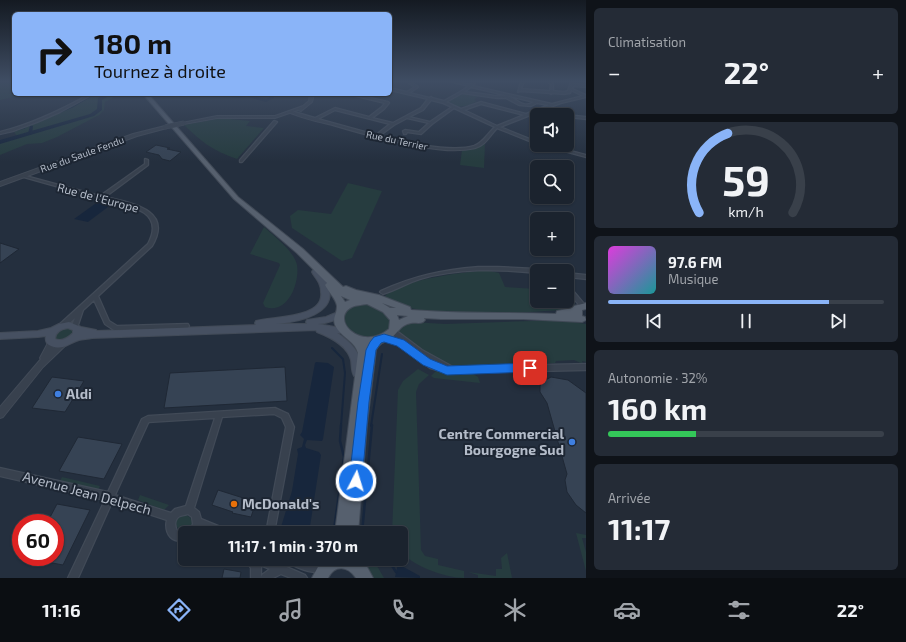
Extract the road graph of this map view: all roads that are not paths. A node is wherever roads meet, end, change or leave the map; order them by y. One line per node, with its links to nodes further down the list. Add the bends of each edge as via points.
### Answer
1 (66, 108): 23 (street, via 19,128)
2 (156, 108): 35 (main road, via 236,198)
3 (302, 108): 11 (street, Rue du Saule Fendu)
4 (383, 108): 16 (street)
5 (423, 108): 14 (street)
6 (453, 108): 20 (street)
7 (456, 108): 10 (street)
8 (467, 108): 10 (street)
9 (500, 108): 13 (street)
10 (461, 110): 22 (street)
11 (292, 112): 18 (street, Rue du Saule Fendu); 19 (street, Rue du Terrier)
12 (530, 114): 13 (street)
13 (526, 115): 22 (street)
14 (406, 117): 20 (street); 21 (street)
15 (574, 117): 17 (street)
16 (369, 118): 19 (street, via 334,109); 21 (street)
17 (586, 118)
18 (275, 119): 30 (street); 31 (street, Rue du Saule Fendu, bridge, via 217,117 165,126)
19 (316, 119): 25 (street, Rue du Terrier)
20 (431, 123): 24 (street)
21 (393, 124): 25 (street)
22 (497, 128): 25 (street, Rue du Terrier, via 480,145 464,149 433,148); 26 (street)
23 (0, 133)
24 (420, 133)
25 (377, 136)
26 (530, 140)
27 (571, 152): 28 (street)
28 (586, 156)
29 (146, 160): 33 (street, via 147,164)
30 (241, 161)
31 (22, 176): 32 (street, Rue du Saule Fendu); 33 (street, Rue de l'Europe)
32 (0, 184)
33 (100, 198): 39 (street, Rue de l'Europe, via 138,207 147,212 156,227 156,233 150,245)
34 (530, 271): 38 (street, via 492,268 459,270 400,282)
35 (319, 272): 41 (main road, via 347,296); 44 (main road, via 340,301); 46 (main road, via 348,290 376,297 403,308); 48 (main road, via 326,293 321,306 298,318)
36 (574, 276): 37 (street)
37 (586, 277)
38 (383, 292)
39 (95, 295): 42 (street, Rue de l'Europe); 50 (street, via 107,322 116,328)
40 (574, 297): 45 (street)
41 (359, 301): 43 (main road, via 376,303); 44 (main road, via 349,303)
42 (85, 304): 49 (street, Rue de l'Europe); 53 (street, Rue de l'Europe, via 78,314)
43 (389, 311): 46 (main road); 52 (main road, via 394,318)
44 (340, 312): 48 (main road, via 320,321); 54 (main road, via 338,320)
45 (583, 312): 47 (main road)
46 (468, 316): 47 (main road)
47 (509, 317): 52 (main road, via 470,320 410,319)
48 (255, 323): 50 (main road)
49 (62, 326): 53 (main road, via 69,324); 56 (main road)
50 (186, 326): 53 (main road)
51 (291, 327): 53 (main road, via 92,334); 54 (main road, via 316,326); 66 (main road, via 329,333 352,350 358,370)
52 (393, 328): 59 (main road); 63 (street, via 399,337 444,365)
53 (76, 331): 60 (main road)
54 (343, 331): 57 (main road)
55 (0, 336): 56 (main road, via 38,334)
56 (52, 337): 58 (main road); 60 (main road); 61 (street)
57 (354, 338): 59 (main road, via 367,341); 66 (main road, via 363,353)
58 (0, 339)
59 (381, 339): 63 (street, via 401,343 432,366 447,370); 76 (main road, via 371,350)
60 (63, 344): 61 (street)
61 (40, 366): 64 (street)
62 (586, 367): 63 (street)
63 (467, 370)
64 (0, 414)
65 (220, 414): 68 (street, via 145,420); 69 (street); 74 (street, via 275,411 287,419 290,427)
66 (354, 423): 75 (main road)
67 (0, 472): 68 (street, Avenue Jean Delpech)
68 (110, 497): 70 (street, Avenue Jean Delpech); 84 (street)
69 (189, 510): 70 (street, via 182,510); 71 (street, via 196,514)
70 (173, 518): 77 (street, via 170,526 173,534)
71 (198, 522): 72 (street); 73 (street)
72 (196, 526)
73 (208, 526)
74 (271, 526)
75 (343, 526)
76 (352, 526)
77 (178, 537)
78 (255, 566): 85 (street)
79 (274, 566): 83 (street)
80 (307, 566): 82 (street)
81 (358, 566): 88 (main road)
82 (328, 567)
83 (281, 569): 86 (street); 87 (street)
84 (73, 578)
85 (256, 578)
86 (265, 578)
87 (302, 578)
88 (365, 578)

